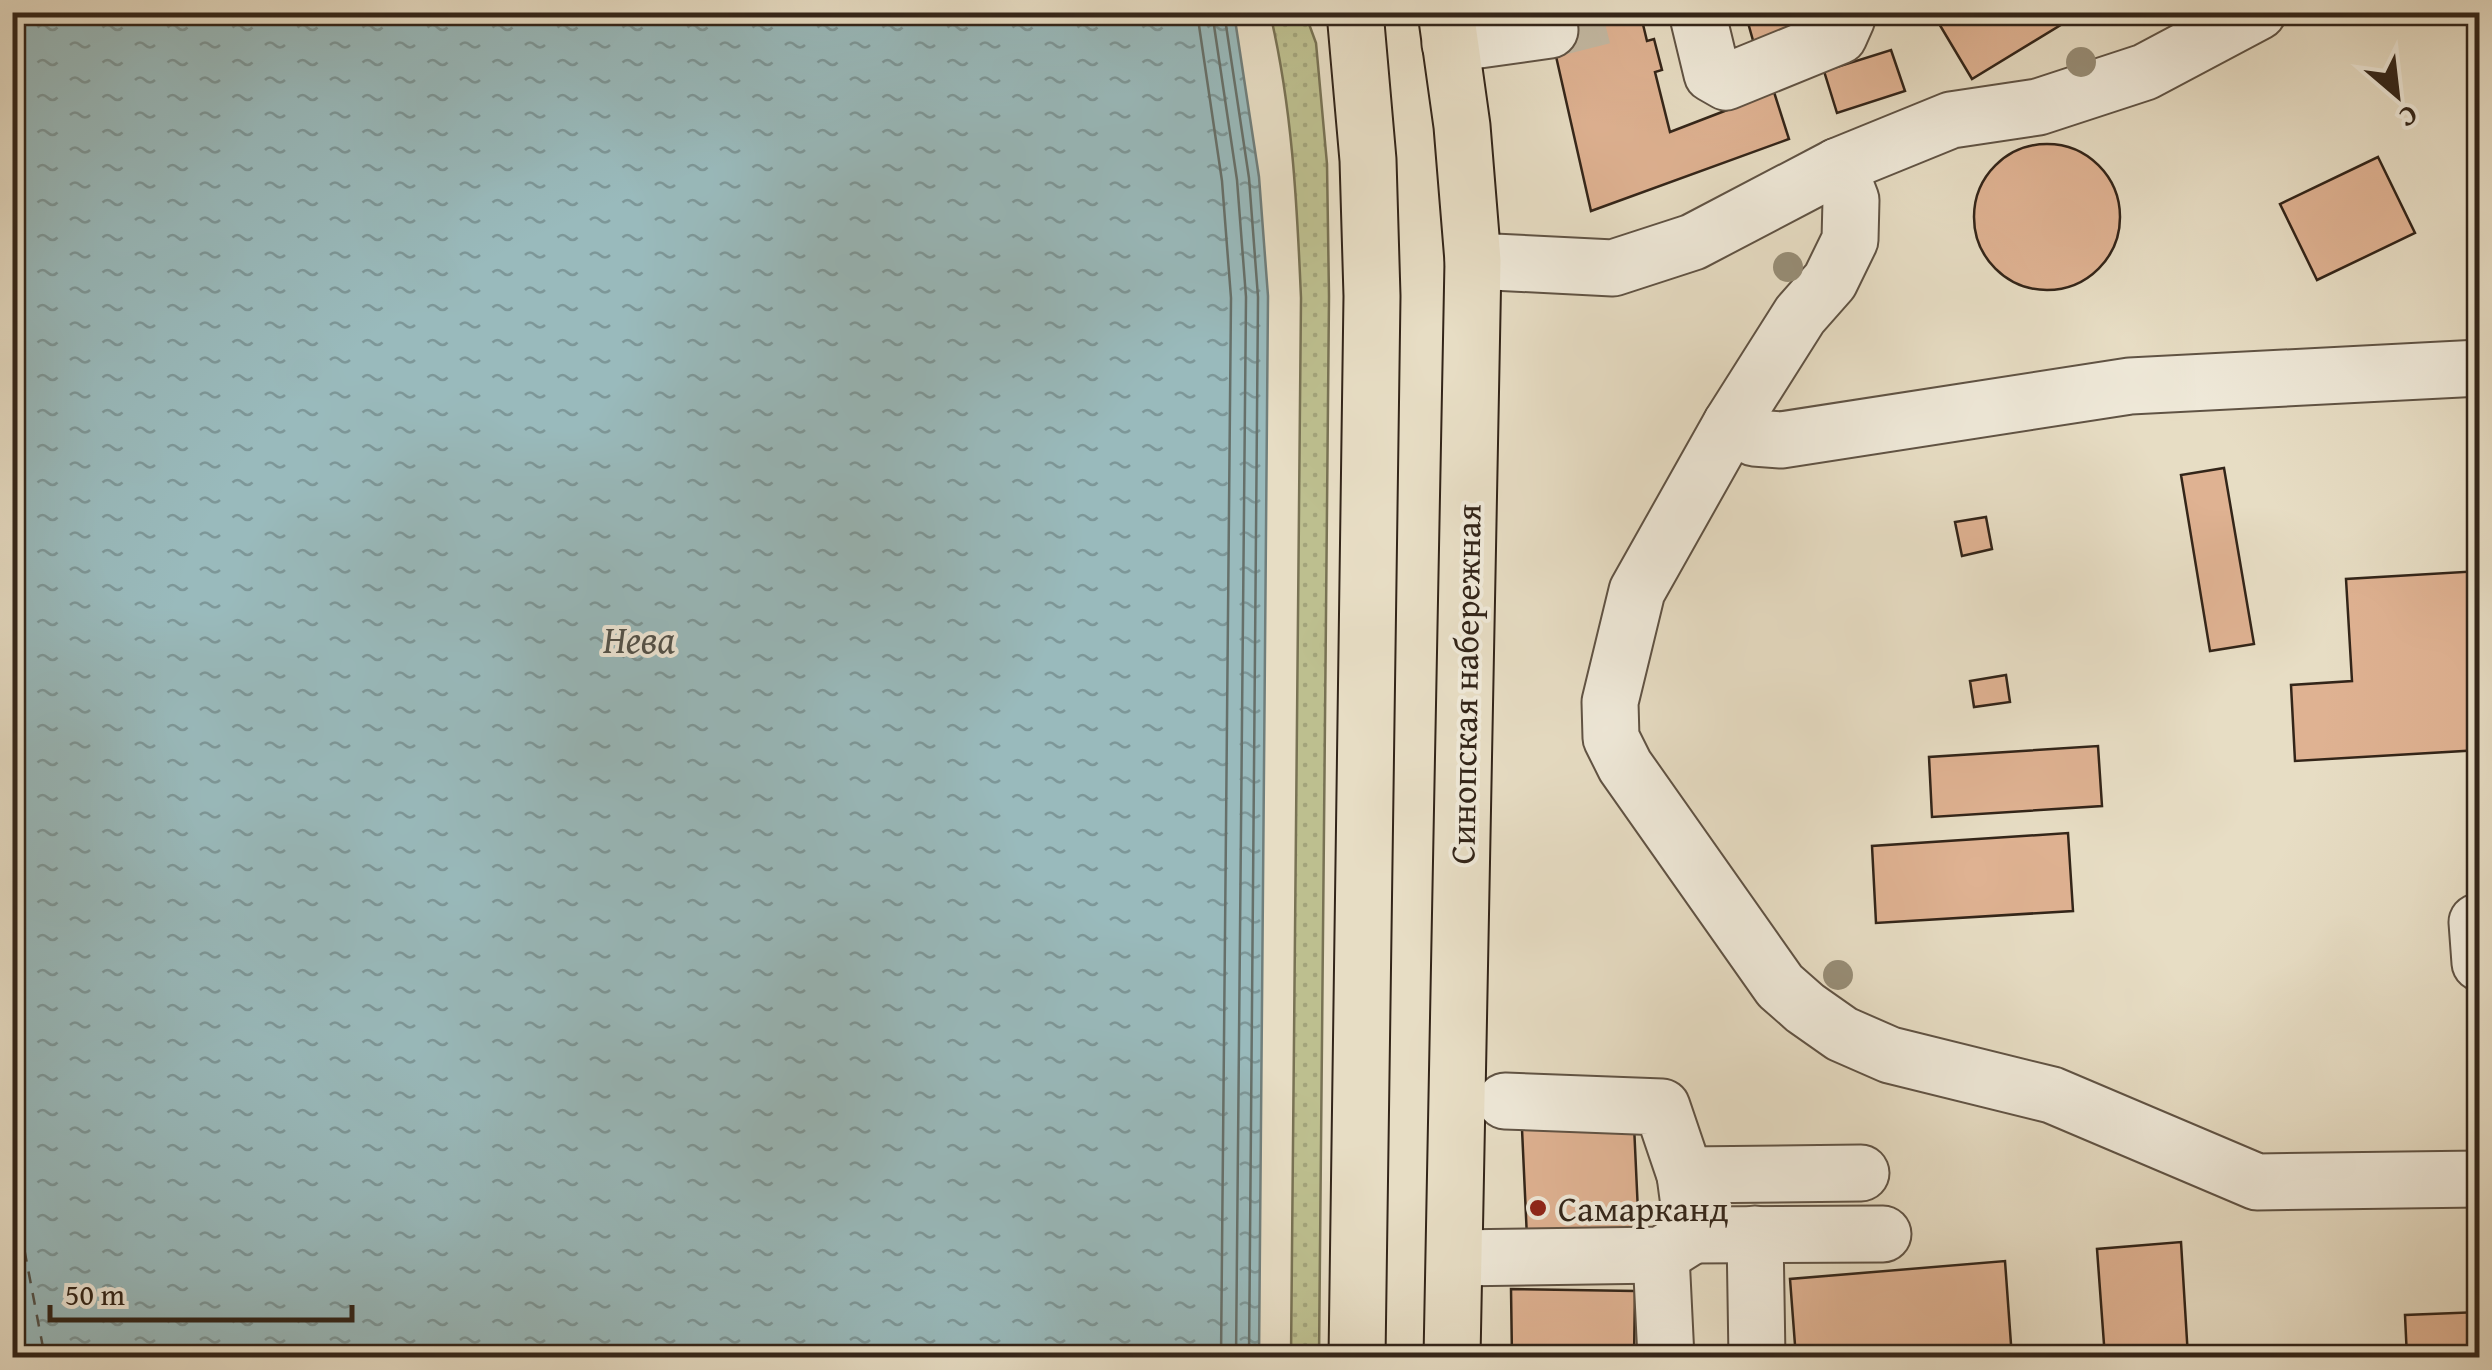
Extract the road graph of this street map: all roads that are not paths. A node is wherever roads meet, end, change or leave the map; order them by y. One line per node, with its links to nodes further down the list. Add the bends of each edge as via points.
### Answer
1 (1354, 12): 19 (main road, via 1372,296)
2 (1697, 12): 3 (lane, via 1712,74 1726,82 1839,36)
3 (1845, 12)
4 (2258, 12): 7 (lane, via 2145,72 2038,107 1951,120)
5 (1448, 28): 6 (lane); 8 (main road, Синопская набережная)
6 (1550, 30)
7 (1838, 166): 8 (lane, via 1693,242 1613,268); 10 (lane, via 1851,200 1850,240 1830,281 1800,315)
8 (1473, 261): 18 (main road, Синопская набережная)
9 (2480, 368): 10 (lane, via 2130,386 1781,440 1754,438)
10 (1731, 424): 14 (lane, via 1638,591 1610,702 1611,738 1780,986 1842,1034 1890,1055 2052,1095 2257,1182)
11 (1505, 1101): 13 (lane, via 1662,1107)
12 (1861, 1173): 13 (lane)
13 (1686, 1175): 17 (lane)
14 (2480, 1179)
15 (1755, 1234): 16 (lane); 17 (lane); 22 (lane)
16 (1883, 1234)
17 (1677, 1245): 18 (lane); 21 (lane)
18 (1455, 1258): 20 (main road, Синопская набережная)
19 (1357, 1358)
20 (1452, 1358)
21 (1666, 1358)
22 (1756, 1358)

